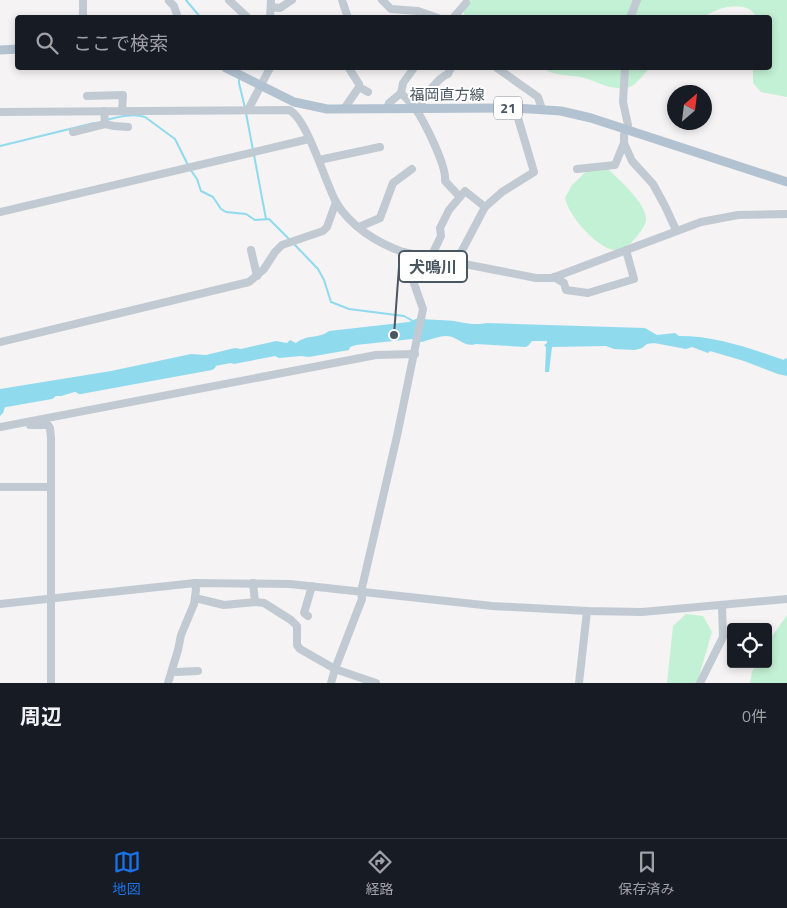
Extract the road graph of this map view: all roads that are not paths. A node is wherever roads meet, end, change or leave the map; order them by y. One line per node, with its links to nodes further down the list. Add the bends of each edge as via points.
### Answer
1 (84, 0): 11 (street)
2 (229, 0): 13 (street)
3 (292, 0): 9 (street, via 280,8)
4 (342, 0): 14 (street)
5 (382, 0): 10 (street)
6 (637, 0): 17 (street)
7 (169, 1): 12 (street)
8 (466, 2): 16 (street)
9 (271, 4)
10 (401, 14): 15 (street, via 418,11)
11 (83, 15)
12 (177, 15)
13 (245, 15)
14 (347, 15)
15 (429, 15)
16 (455, 15)
17 (631, 15)
18 (15, 49): 19 (main road)
19 (0, 50)
20 (230, 70): 27 (main road, 福岡直方線 / 21)
21 (269, 70): 27 (street)
22 (350, 70): 28 (street)
23 (413, 70): 30 (street, via 403,83)
24 (450, 70): 35 (street, via 426,95)
25 (500, 70): 36 (street, via 538,96)
26 (625, 70): 43 (street)
27 (261, 85): 33 (main road, 福岡直方線 / 21, via 294,102); 37 (street)
28 (359, 87): 29 (street); 33 (street)
29 (368, 92)
30 (401, 93): 34 (street); 35 (street)
31 (87, 96): 39 (street, via 123,95)
32 (516, 108): 35 (main road, 福岡直方線 / 21); 36 (main road, 福岡直方線 / 21); 54 (street, via 534,172)
33 (344, 109): 34 (main road, 福岡直方線 / 21)
34 (387, 109): 35 (main road, 福岡直方線 / 21)
35 (418, 109): 52 (street, via 446,174 445,181)
36 (542, 109): 43 (main road, 福岡直方線 / 21, via 577,114)
37 (248, 110): 39 (street); 45 (street, via 294,112)
38 (104, 111): 39 (street); 40 (street); 41 (street)
39 (122, 111)
40 (0, 112)
41 (105, 124): 42 (street); 44 (street)
42 (128, 127)
43 (626, 130): 46 (street); 51 (main road, 福岡直方線 / 21)
44 (73, 132)
45 (309, 139): 48 (street); 55 (street)
46 (624, 143): 50 (street, via 615,165); 58 (street, via 632,161 653,184)
47 (380, 147): 48 (street)
48 (319, 160): 53 (street)
49 (412, 169): 57 (street, via 393,183 380,218)
50 (577, 169)
51 (787, 182)
52 (460, 197): 54 (street, via 465,191); 62 (street, via 440,228 441,236)
53 (336, 202): 57 (street, via 351,222); 64 (street, via 323,231 282,245)
54 (485, 207): 63 (street)
55 (0, 212)
56 (787, 214): 58 (street, via 716,218)
57 (359, 227): 61 (street, via 386,246)
58 (676, 230): 60 (street)
59 (251, 250): 64 (street)
60 (626, 250): 65 (street); 65 (street, via 634,279 588,293 566,290 564,283)
61 (403, 252): 62 (street); 67 (street, via 423,309)
62 (431, 257): 63 (street)
63 (456, 262): 65 (street, via 536,278)
64 (257, 276): 66 (street, via 249,282)
65 (554, 278)
66 (0, 342)
67 (415, 354): 68 (street, via 376,355); 75 (street)
68 (10, 425): 69 (street); 71 (street, via 42,424 50,428)
69 (0, 427)
70 (0, 487): 71 (street)
71 (50, 487): 76 (street)
72 (195, 583): 73 (street); 76 (street); 77 (street)
73 (253, 583): 74 (street); 79 (street)
74 (312, 586): 75 (street); 83 (street, via 304,613)
75 (361, 592): 82 (street, via 492,606); 84 (street, via 362,599)
76 (50, 598): 80 (street); 87 (street)
77 (195, 598): 79 (street, via 224,605); 85 (street)
78 (787, 599): 81 (street)
79 (255, 602): 84 (street, via 290,620 296,626 300,650)
80 (0, 604)
81 (722, 606): 82 (street, via 642,612); 92 (street, via 723,637)
82 (587, 611): 91 (street)
83 (308, 616)
84 (335, 669): 89 (street); 90 (street)
85 (172, 670): 86 (street); 88 (street)
86 (198, 671)
87 (51, 683)
88 (168, 683)
89 (331, 683)
90 (376, 683)
91 (579, 683)
92 (700, 683)

